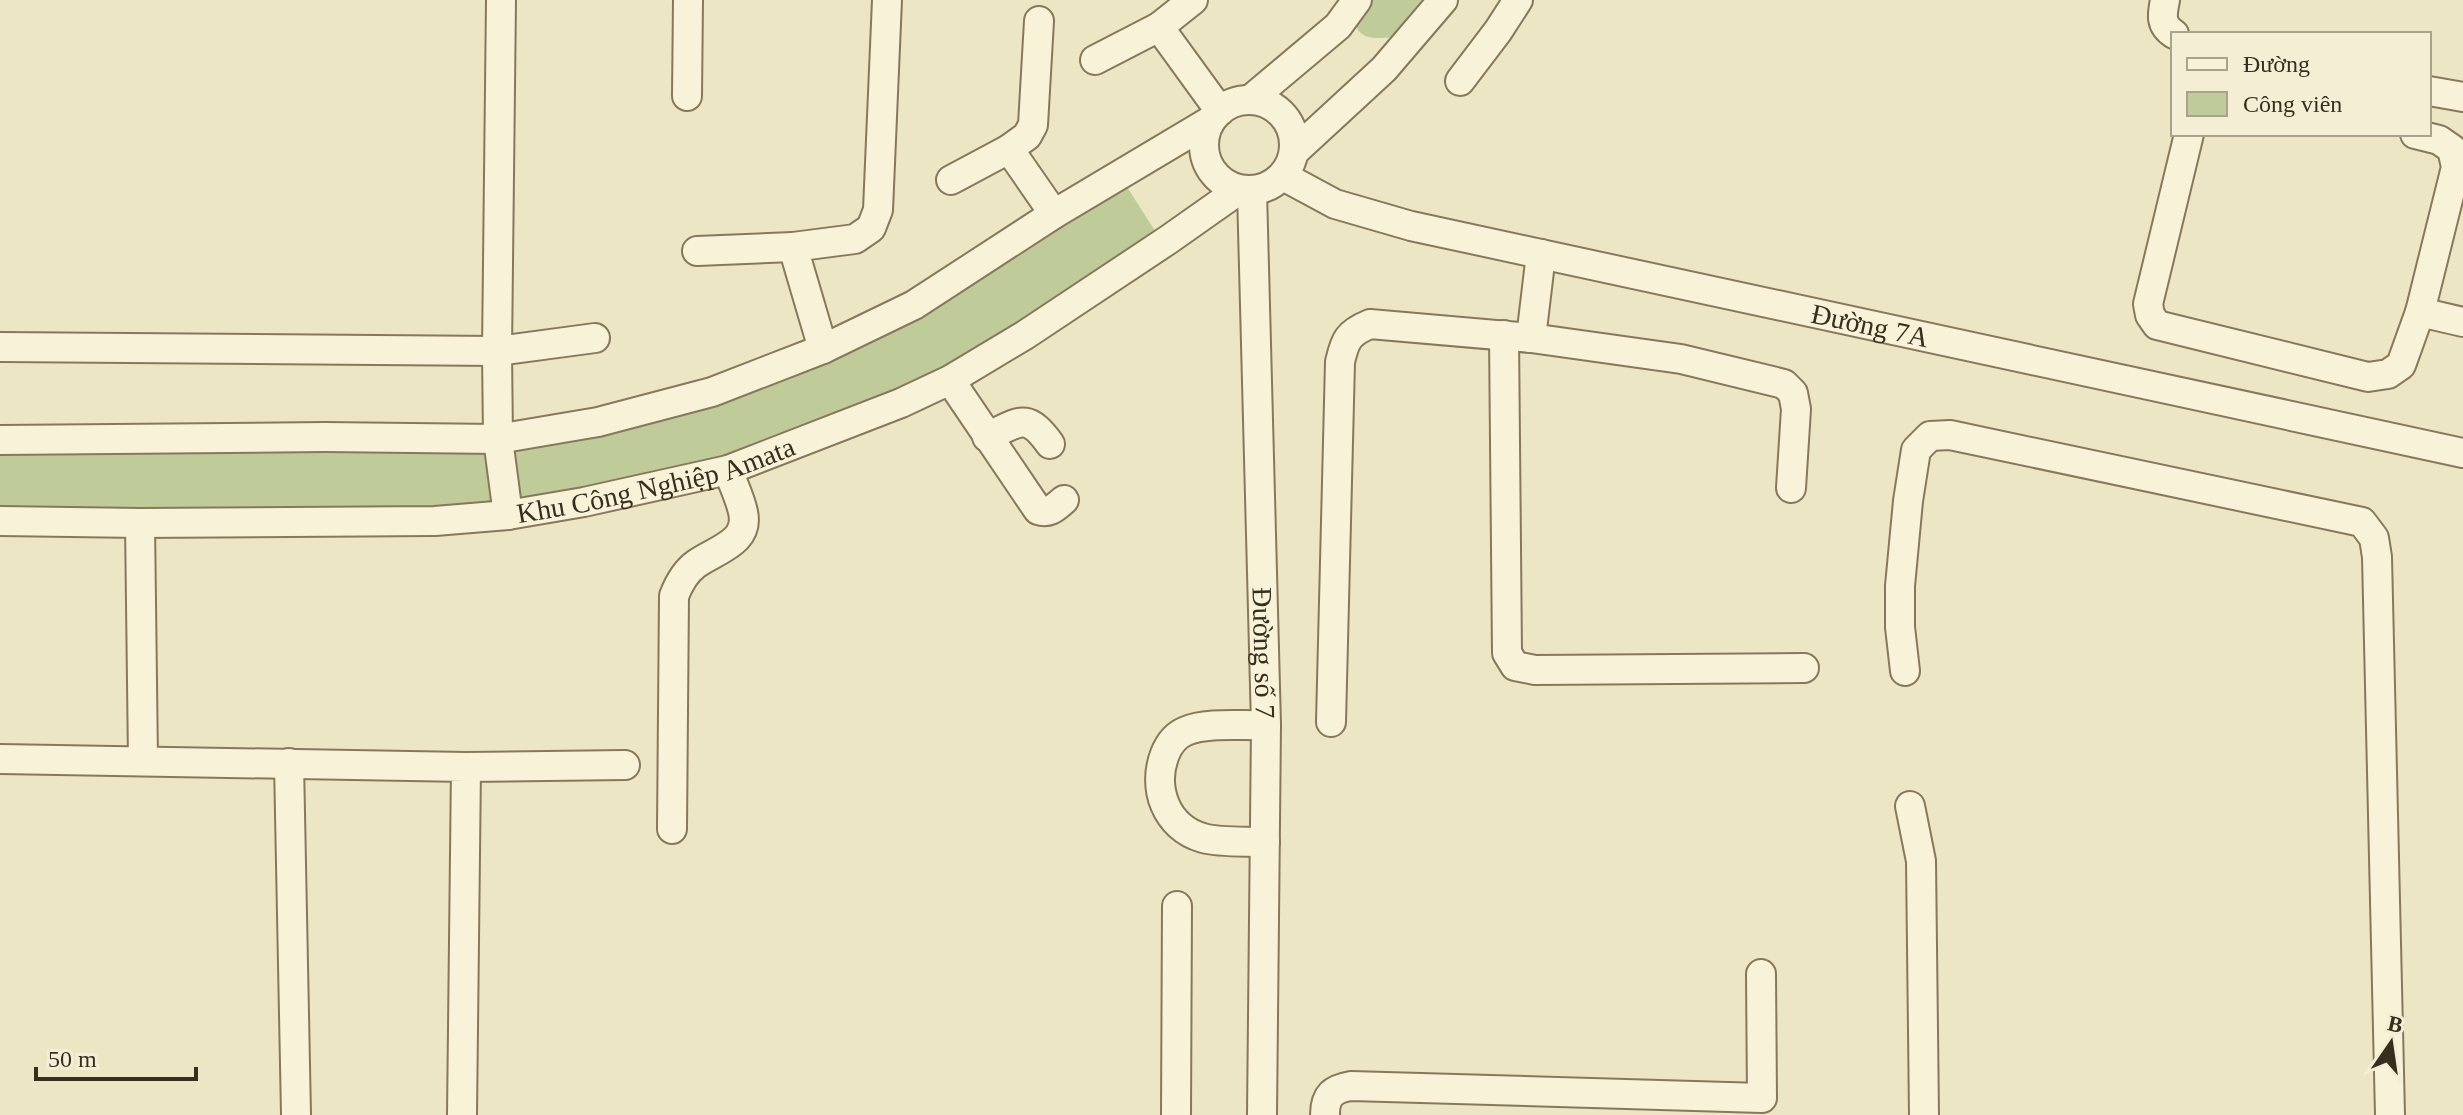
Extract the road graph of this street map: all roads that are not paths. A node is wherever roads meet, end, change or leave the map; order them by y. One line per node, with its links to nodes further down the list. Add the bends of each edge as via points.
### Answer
1 (501, 0): 35 (street)
2 (688, 0): 15 (street)
3 (887, 0): 26 (street, via 878,210 871,228 855,239)
4 (1193, 0): 10 (street)
5 (1357, 0): 17 (street, via 1338,26)
6 (1443, 0): 22 (street, via 1384,69)
7 (1518, 0): 13 (street)
8 (2165, 0): 11 (street, via 2162,20)
9 (1039, 21): 21 (street, via 1033,125)
10 (1159, 27): 12 (street); 18 (street)
11 (2171, 32)
12 (1095, 60)
13 (1460, 81)
14 (2431, 91): 16 (street)
15 (687, 96)
16 (2463, 97)
17 (1250, 100): 18 (street, via 1235,102); 22 (street, via 1265,103 1286,120 1294,139)
18 (1215, 116): 24 (street, via 1204,139 1206,162 1224,183); 25 (street)
19 (2189, 136): 29 (street, via 2148,304 2157,325 2368,377 2388,374 2401,365)
20 (2423, 136): 29 (street, via 2452,149 2456,167)
21 (1009, 149): 23 (street); 25 (street)
22 (1288, 164): 24 (street, via 1263,189); 28 (street, Đường 7A, via 1335,204)
23 (951, 180)
24 (1246, 190): 36 (street, Khu Công Nghiệp Amata); 51 (street, Đường số 7)
25 (1054, 214): 34 (street, via 914,305)
26 (793, 247): 27 (street); 34 (street)
27 (697, 251)
28 (1541, 254): 31 (street); 41 (street, Đường 7A)
29 (2420, 312): 30 (street)
30 (2463, 322)
31 (1518, 336): 43 (street, via 1681,359 1784,384 1793,393 1796,409); 48 (street, via 1507,653 1515,666); 50 (street, via 1370,324 1355,330 1344,343)
32 (595, 338): 35 (street)
33 (0, 347): 35 (street)
34 (823, 349): 38 (street, via 712,392 598,422)
35 (497, 351): 38 (street)
36 (950, 380): 37 (street); 42 (street, Khu Công Nghiệp Amata)
37 (987, 437): 40 (street, via 1028,423); 44 (street, via 1038,510 1051,511)
38 (498, 439): 39 (street); 45 (street)
39 (0, 440)
40 (1050, 444)
41 (2463, 453)
42 (728, 470): 45 (street, Khu Công Nghiệp Amata); 58 (street, via 744,529 733,543 694,565 674,596)
43 (1791, 488)
44 (1064, 500)
45 (508, 515): 47 (street, Khu Công Nghiệp Amata, via 435,521)
46 (0, 521): 47 (street, Khu Công Nghiệp Amata)
47 (140, 523): 53 (street)
48 (1804, 668)
49 (1905, 671): 69 (street, via 1900,586 1908,501 1916,450 1930,436 1950,435 2362,522 2374,538 2377,557)
50 (1331, 722)
51 (1266, 725): 59 (street, Đường số 7); 59 (street, via 1185,731 1170,743 1160,768 1166,811 1182,828 1204,838)
52 (0, 759): 53 (street)
53 (143, 761): 54 (street)
54 (289, 763): 56 (street); 63 (street)
55 (625, 765): 56 (street)
56 (466, 767): 64 (street)
57 (1910, 806): 68 (street, via 1921,861)
58 (672, 829)
59 (1265, 842): 66 (street, Đường số 7)
60 (1177, 906): 65 (street)
61 (1761, 974): 62 (street)
62 (1762, 1107): 67 (street, via 1351,1086 1334,1089)
63 (296, 1115)
64 (462, 1115)
65 (1176, 1115)
66 (1262, 1115)
67 (1325, 1115)
68 (1924, 1115)
69 (2390, 1115)

